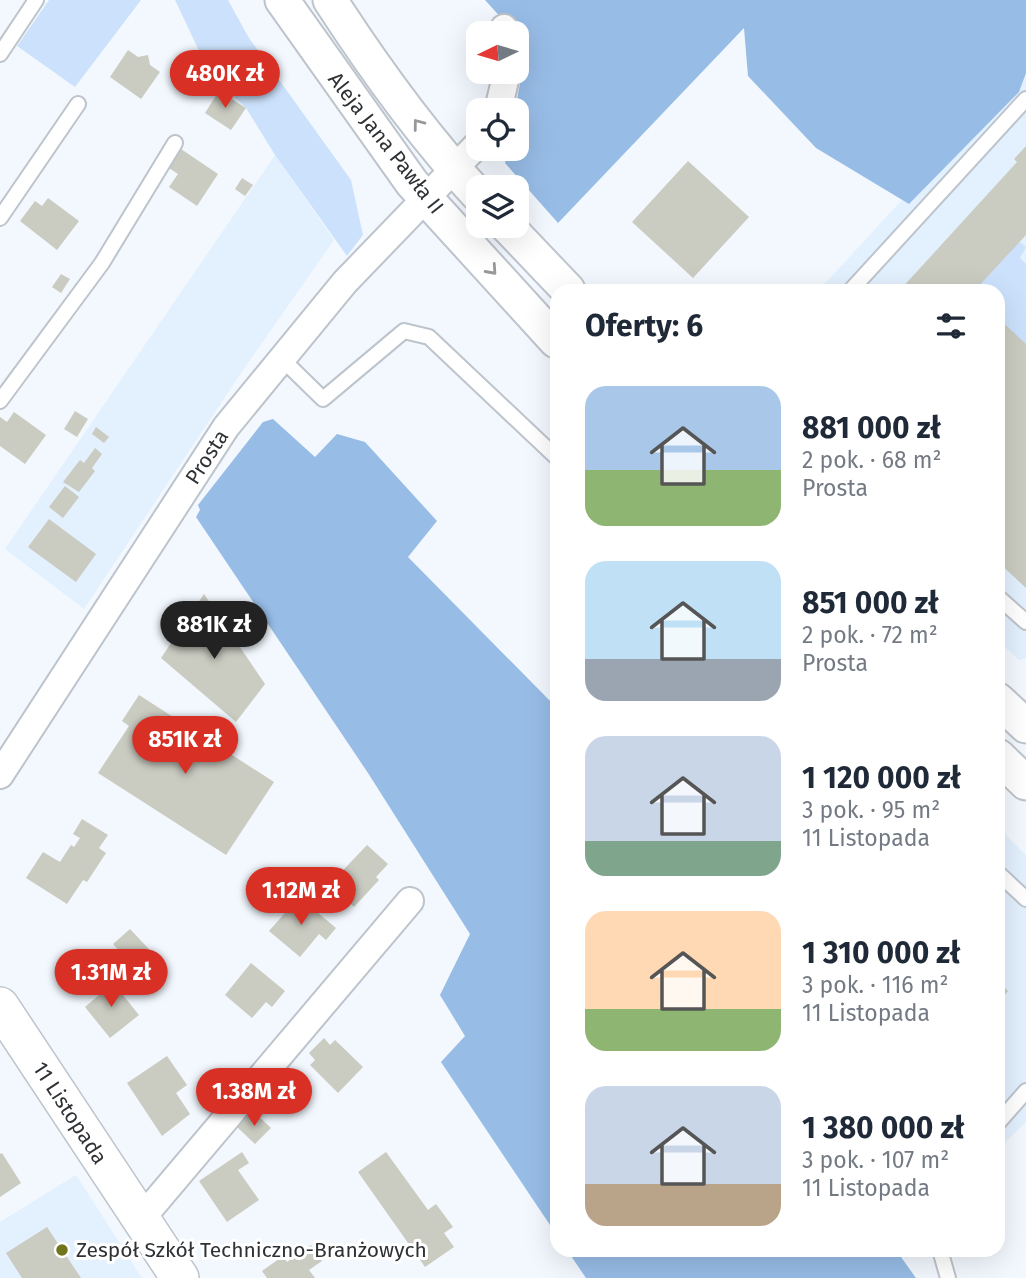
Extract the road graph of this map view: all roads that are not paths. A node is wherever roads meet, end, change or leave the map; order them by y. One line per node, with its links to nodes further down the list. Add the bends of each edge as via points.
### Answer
1 (36, 0): 4 (lane)
2 (282, 0): 11 (street, Aleja Jana Pawła II)
3 (330, 0): 9 (street, Aleja Jana Pawła II, one-way to 3, via 391,90)
4 (0, 54)
5 (1026, 99): 15 (lane)
6 (78, 104): 12 (lane)
7 (175, 143): 18 (lane, via 102,263)
8 (466, 157): 9 (street, Prosta)
9 (454, 170): 10 (street, Aleja Jana Pawła II); 11 (street, Prosta)
10 (466, 182)
11 (425, 197): 16 (street, Aleja Jana Pawła II, one-way to 16); 17 (street, Prosta)
12 (0, 218)
13 (518, 238): 14 (street)
14 (562, 284)
15 (856, 284)
16 (550, 334)
17 (281, 358): 19 (lane, via 323,399 404,331 429,337); 25 (street, Prosta, via 226,427)
18 (0, 401)
19 (550, 451)
20 (1005, 603): 21 (lane)
21 (1025, 619)
22 (1005, 706): 23 (street)
23 (1026, 726)
24 (1005, 763): 26 (street)
25 (0, 775)
26 (1026, 783)
27 (1005, 880): 28 (lane)
28 (1026, 900)
29 (410, 901): 33 (street)
30 (0, 1006): 33 (main road, 11 Listopada)
31 (1026, 1091): 32 (lane)
32 (1005, 1115)
33 (141, 1219): 35 (main road, 11 Listopada)
34 (942, 1257): 36 (lane)
35 (180, 1278)
36 (948, 1278)

